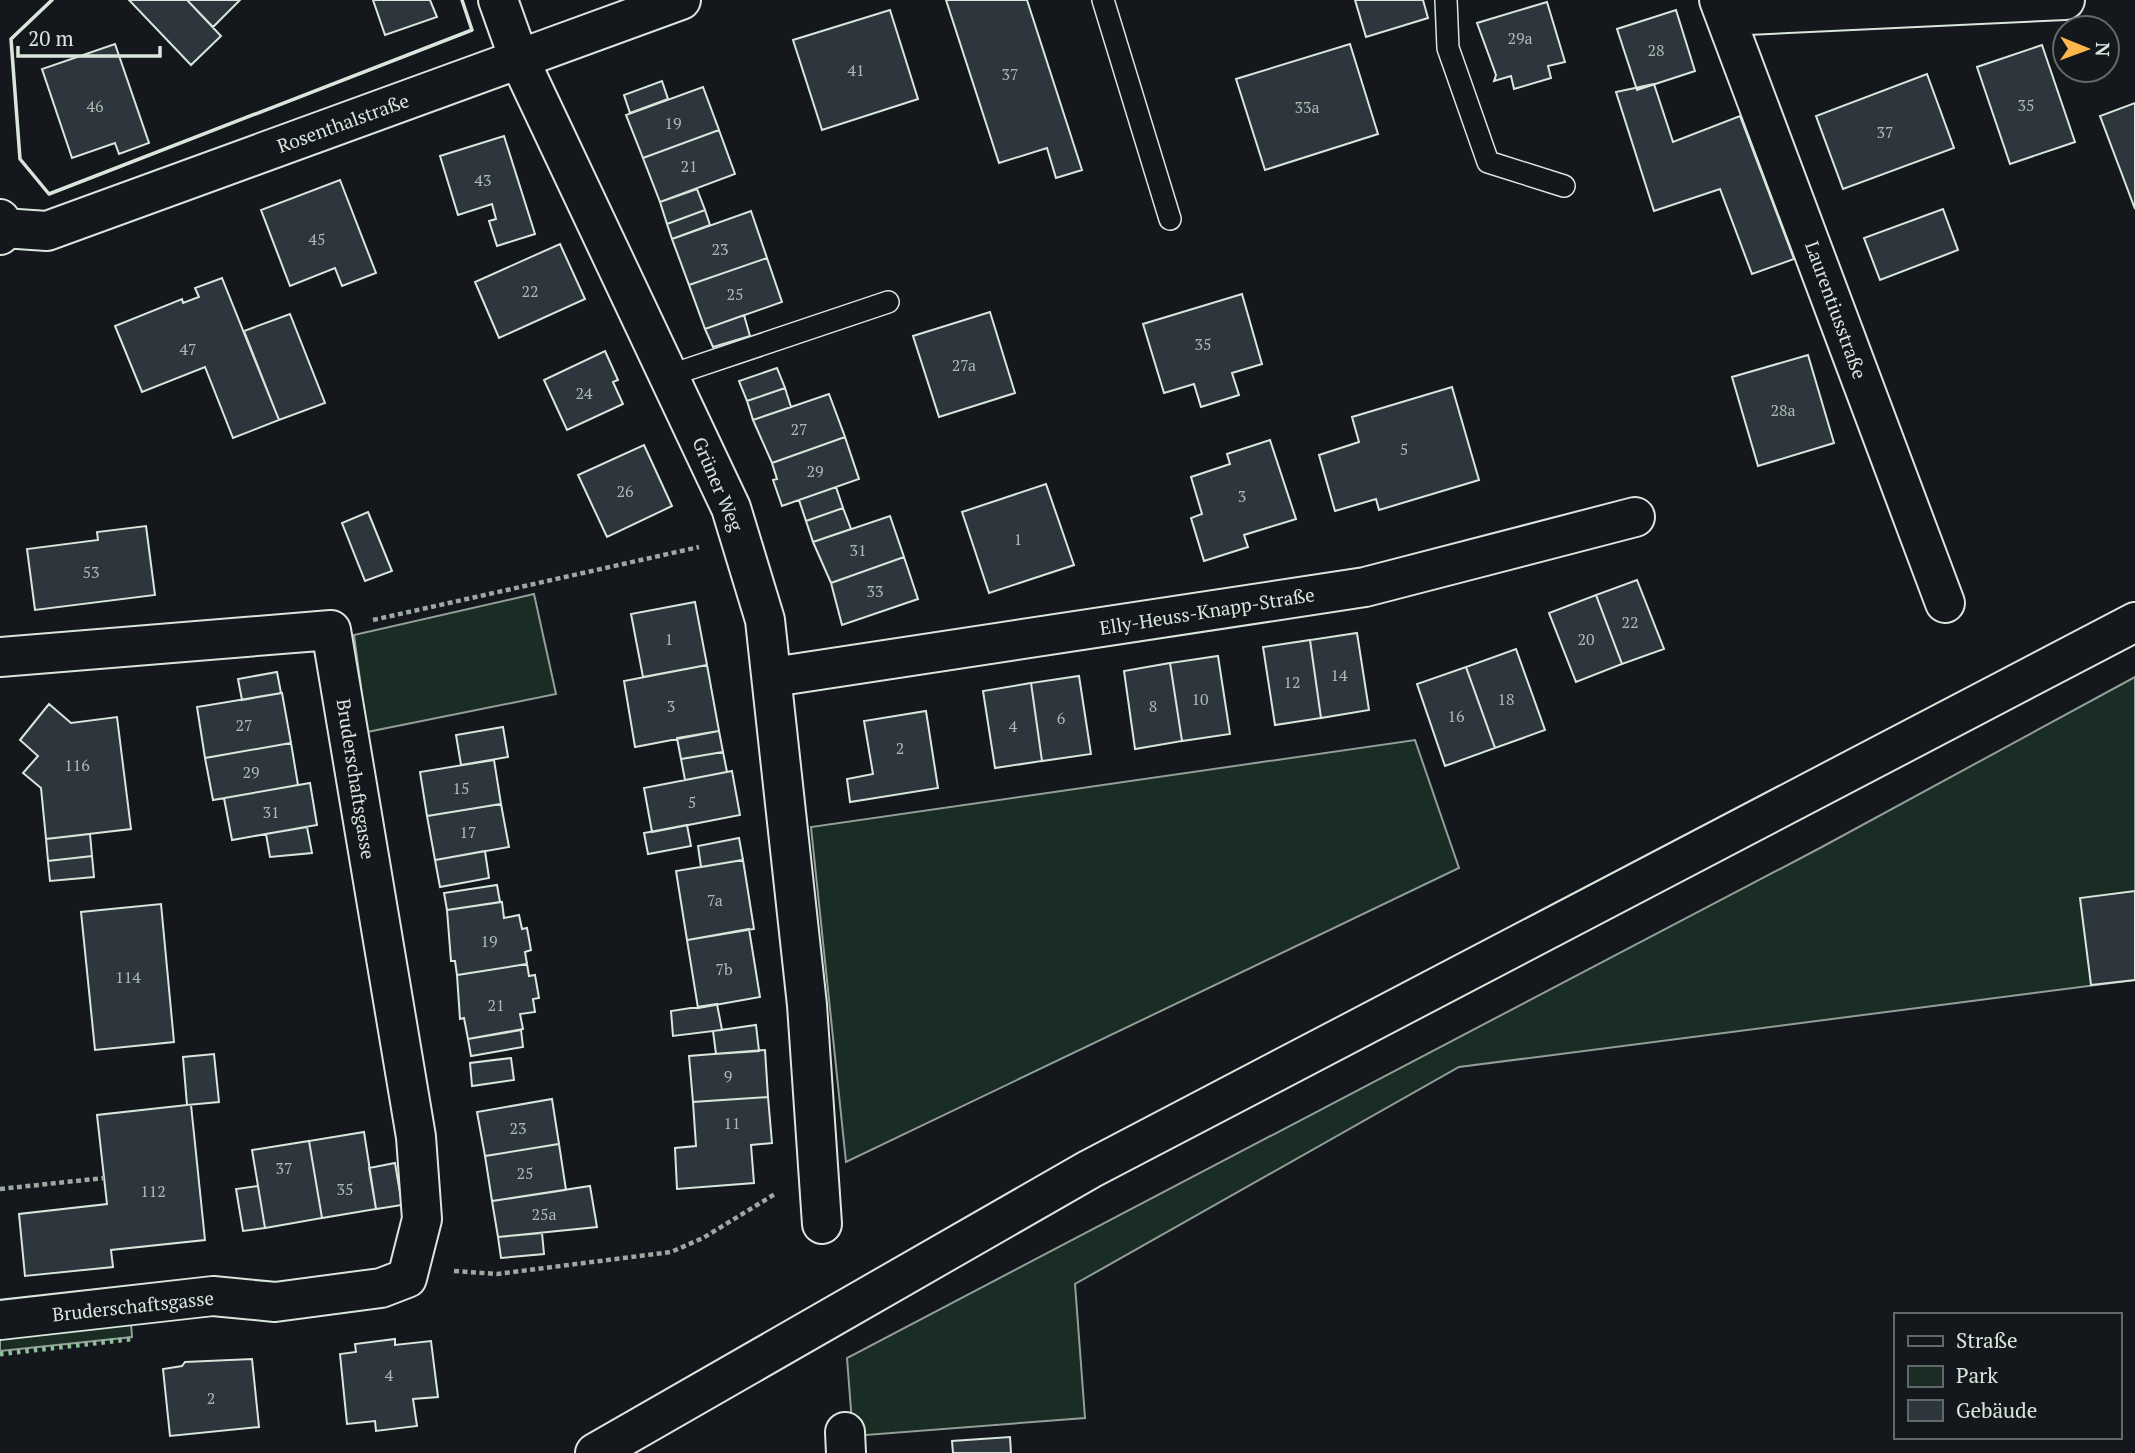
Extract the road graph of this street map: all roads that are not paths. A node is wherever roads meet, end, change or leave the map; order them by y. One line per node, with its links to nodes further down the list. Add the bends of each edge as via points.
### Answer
1 (498, 0): 7 (street, Grüner Weg)
2 (681, 0): 7 (street, Rosenthalstraße)
3 (1103, 0): 9 (lane)
4 (1446, 0): 8 (lane, via 1448,48 1488,162)
5 (2065, 0): 6 (street, Laurentiusstraße)
6 (1723, 8): 14 (street, Laurentiusstraße)
7 (519, 59): 10 (street, Rosenthalstraße, via 47,230); 12 (street, Grüner Weg)
8 (1564, 186)
9 (1170, 219)
10 (1, 227)
11 (888, 302): 12 (lane)
12 (671, 375): 17 (street, Grüner Weg, via 731,508 765,620)
13 (1635, 517): 17 (street, Elly-Heuss-Knapp-Straße, via 1365,587)
14 (1945, 603)
15 (2135, 622): 20 (street, via 1090,1169)
16 (0, 657): 19 (street, Bruderschaftsgasse, via 331,630 415,1137 422,1219 407,1278 381,1288 275,1301 213,1296)
17 (773, 677): 18 (street, Grüner Weg, via 807,1005)
18 (822, 1224)
19 (0, 1320)
20 (595, 1453)

